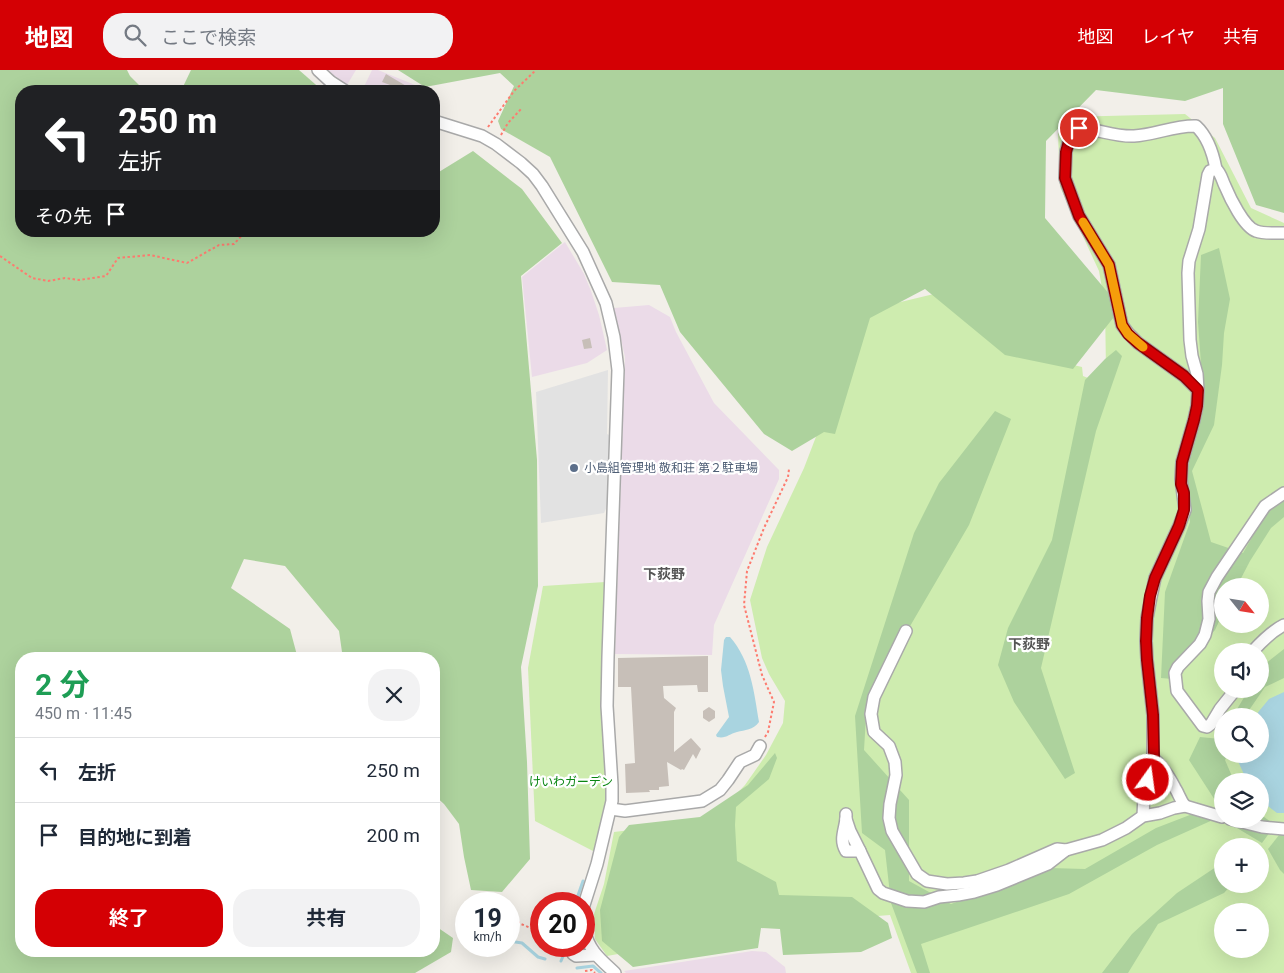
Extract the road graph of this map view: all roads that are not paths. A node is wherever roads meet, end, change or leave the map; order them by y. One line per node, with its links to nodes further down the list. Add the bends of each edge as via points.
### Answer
1 (318, 70): 2 (street)
2 (336, 85)
3 (440, 122): 15 (street, via 482,136 533,174 583,252 606,303 618,370 607,706)
4 (1216, 169): 5 (street, via 1236,208 1253,230); 6 (street, via 1208,175 1188,273 1190,340); 6 (street, via 1204,134 1196,126 1127,136 1079,128 1073,133 1066,152 1065,178 1079,216 1109,265 1122,325 1138,343)
5 (1284, 233)
6 (1198, 390): 13 (street, via 1194,420 1182,462 1184,510 1155,578 1147,618)
7 (1284, 493): 11 (street, via 1265,506 1217,577 1209,592 1210,619 1205,635 1175,673 1176,691 1203,726 1211,724)
8 (1284, 625): 10 (street)
9 (906, 631): 21 (street, via 874,697 871,714 874,732 889,746 895,762 889,818 892,831 917,874 927,881 947,884 977,881 1057,849)
10 (1260, 643)
11 (1229, 698)
12 (760, 746): 15 (street, via 755,756 740,762 720,790 702,801)
13 (1154, 758): 14 (street, via 1171,779); 18 (street, via 1144,795)
14 (1184, 806): 16 (street); 18 (street)
15 (611, 809): 22 (street)
16 (1214, 815)
17 (846, 816): 21 (street, via 843,847 846,851 860,852 878,889 907,901 924,902 997,885 1048,864)
18 (1143, 816): 21 (street, via 1102,840)
19 (1269, 827): 20 (street)
20 (1284, 829)
21 (1066, 850)
22 (588, 892)
23 (611, 953): 26 (street)
24 (595, 954): 26 (street)
25 (587, 957): 26 (street)
26 (598, 958): 27 (street)
27 (615, 973)

